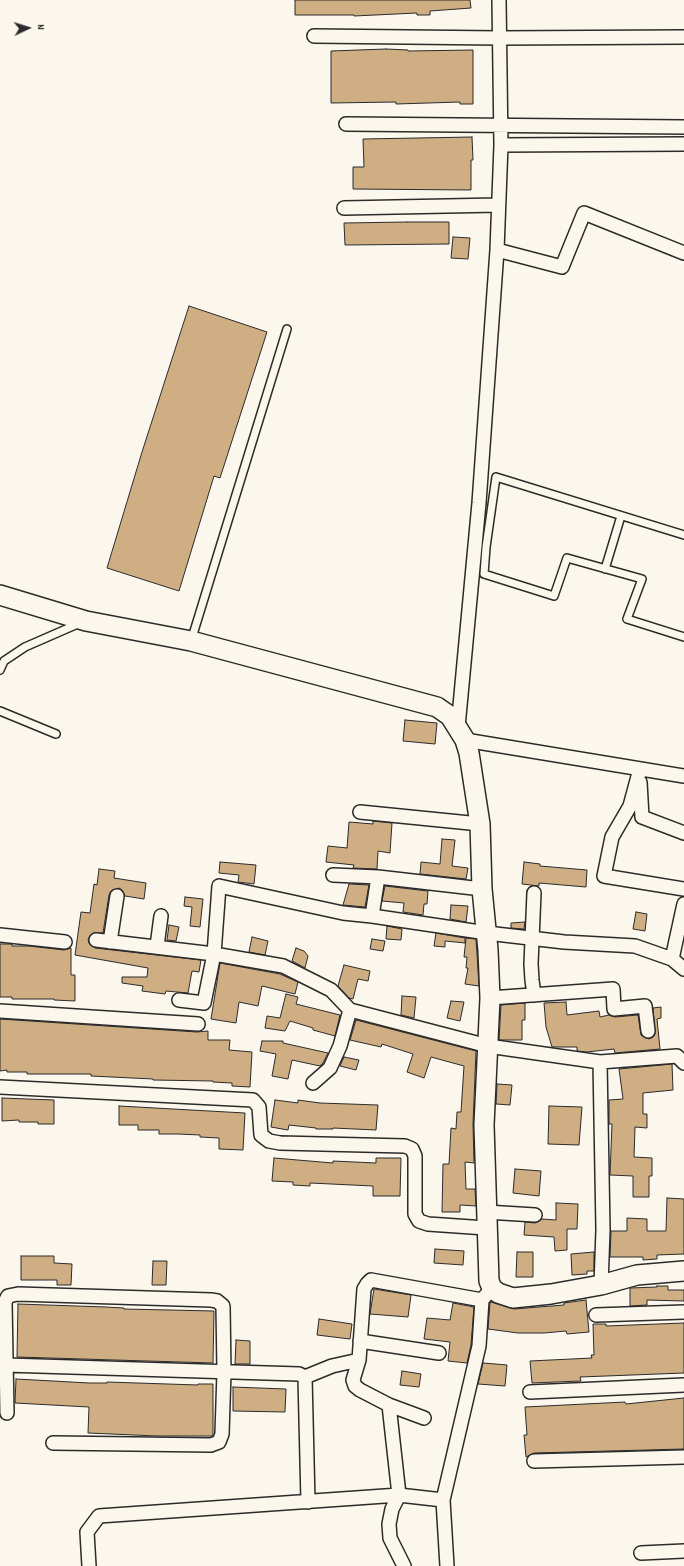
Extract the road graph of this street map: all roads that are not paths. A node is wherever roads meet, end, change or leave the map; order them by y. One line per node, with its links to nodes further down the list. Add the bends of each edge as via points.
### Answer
1 (499, 0): 4 (street)
2 (314, 36): 4 (street)
3 (684, 37): 4 (street)
4 (499, 38): 6 (street)
5 (346, 124): 6 (street)
6 (500, 126): 7 (street); 9 (street)
7 (684, 127)
8 (684, 144): 9 (street)
9 (501, 145): 10 (street)
10 (498, 205): 11 (street); 12 (street)
11 (344, 208)
12 (497, 250): 13 (street, via 562,267 584,213); 17 (street, via 479,503)
13 (684, 253)
14 (286, 329): 22 (lane)
15 (622, 516): 16 (lane); 17 (lane, via 496,478); 18 (lane)
16 (684, 535)
17 (480, 547): 18 (lane, via 484,574 554,596 567,558); 25 (street)
18 (605, 569): 21 (lane, via 642,579 627,619)
19 (0, 595): 20 (main road)
20 (86, 620): 22 (main road); 23 (lane, via 25,647 4,661)
21 (684, 637)
22 (191, 641): 25 (main road, via 437,707 450,716)
23 (0, 670)
24 (0, 711): 26 (lane)
25 (461, 733): 27 (street); 30 (main road, via 469,753)
26 (56, 734)
27 (640, 769): 28 (street); 31 (street, via 642,817); 35 (street, via 630,806 612,837 604,876)
28 (684, 776)
29 (360, 812): 30 (street)
30 (480, 824): 34 (main road)
31 (684, 833)
32 (333, 875): 33 (street)
33 (378, 877): 34 (street); 40 (street)
34 (482, 889): 41 (main road)
35 (684, 889)
36 (534, 893): 43 (street)
37 (117, 896): 46 (street)
38 (684, 904): 49 (street)
39 (161, 916): 47 (street)
40 (372, 916): 41 (street); 48 (street, via 343,914 219,886)
41 (487, 933): 43 (street); 52 (main road)
42 (0, 935): 45 (street)
43 (533, 938): 49 (street, via 635,946); 51 (street)
44 (96, 940): 46 (street)
45 (65, 942)
46 (110, 942): 47 (street)
47 (157, 946): 48 (street)
48 (214, 954): 53 (street, via 204,1003); 54 (street, via 284,966 331,990)
49 (672, 959): 50 (street)
50 (684, 969)
51 (534, 995): 52 (street); 57 (street, via 613,989 614,1009 645,1006)
52 (490, 998): 58 (main road)
53 (179, 1000)
54 (350, 1010): 58 (street); 61 (street, via 340,1046 330,1068)
55 (0, 1011): 56 (street)
56 (198, 1024)
57 (648, 1031)
58 (488, 1046): 59 (street); 64 (main road, via 484,1126)
59 (600, 1062): 60 (street, via 677,1056); 66 (street, via 603,1230)
60 (684, 1063)
61 (313, 1083)
62 (0, 1087): 64 (street, via 253,1100 259,1107 261,1135 269,1141 405,1146 412,1149 415,1156 415,1214 419,1221 428,1224)
63 (534, 1215): 64 (street)
64 (486, 1220): 67 (main road, via 489,1281)
65 (684, 1271): 66 (main road, via 637,1275)
66 (601, 1285): 67 (main road, via 513,1298)
67 (487, 1294): 70 (street, via 371,1280 364,1289); 85 (street, via 479,1346)
68 (684, 1312): 69 (street)
69 (596, 1315)
70 (360, 1341): 71 (street); 72 (street)
71 (439, 1353)
72 (359, 1360): 75 (street, via 332,1366); 78 (street, via 353,1380 355,1386)
73 (6, 1365): 74 (street); 74 (street, via 5,1302 8,1296 26,1294 217,1301 223,1306); 79 (street)
74 (224, 1372): 75 (street, via 299,1374); 81 (street, via 222,1434 219,1442 211,1445)
75 (305, 1377): 86 (street)
76 (684, 1385): 77 (street)
77 (530, 1392)
78 (389, 1405): 80 (street); 84 (street)
79 (7, 1414)
80 (424, 1418)
81 (53, 1443)
82 (684, 1457): 83 (street)
83 (534, 1461)
84 (399, 1495): 85 (street); 86 (street); 90 (street, via 392,1509 389,1524 390,1538)
85 (443, 1500): 91 (street)
86 (308, 1502): 89 (street, via 99,1516 87,1532)
87 (684, 1551): 88 (street)
88 (641, 1553)
89 (89, 1566)
90 (404, 1566)
91 (447, 1566)

